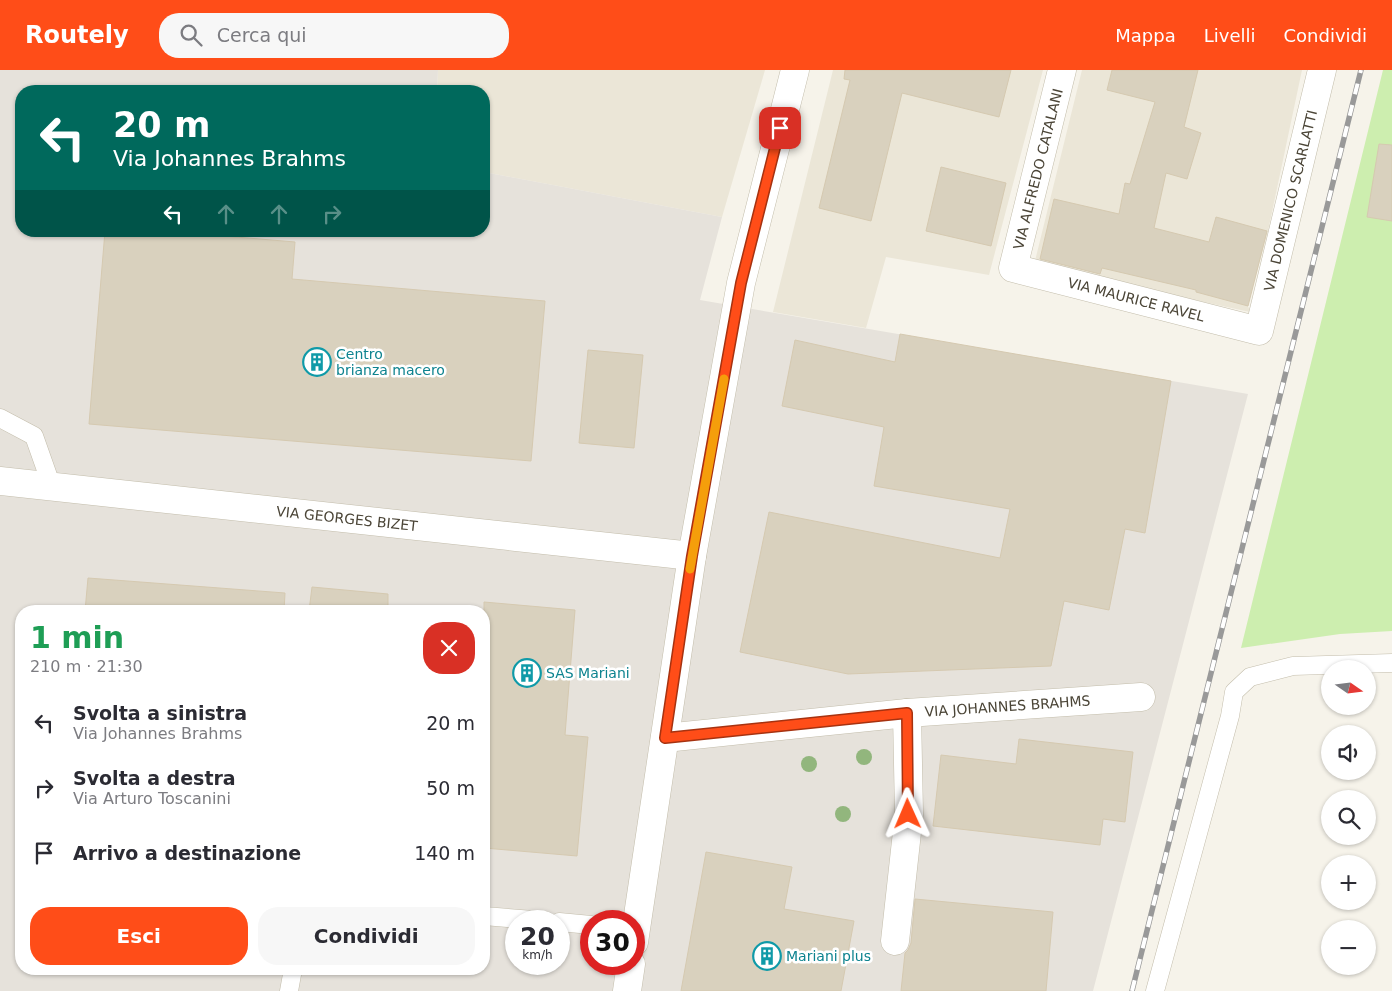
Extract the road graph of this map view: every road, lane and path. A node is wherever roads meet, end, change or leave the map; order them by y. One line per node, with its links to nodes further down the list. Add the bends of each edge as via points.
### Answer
1 (795, 70): 9 (street, via 741,283)
2 (1062, 70): 4 (street, VIA ALFREDO CATALANI)
3 (1322, 70): 5 (street, VIA DOMENICO SCARLATTI)
4 (1013, 268): 5 (street, VIA MAURICE RAVEL)
5 (1259, 331)
6 (0, 418): 8 (lane, via 34,436)
7 (0, 481): 8 (street, VIA GEORGES BIZET)
8 (52, 486): 9 (street, VIA GEORGES BIZET)
9 (692, 556): 13 (street)
10 (1392, 662): 22 (lane, via 1293,666 1250,677 1234,692 1228,725)
11 (1140, 697): 12 (street, VIA JOHANNES BRAHMS)
12 (907, 713): 13 (street, VIA JOHANNES BRAHMS); 17 (street, via 908,814)
13 (665, 738): 14 (street)
14 (638, 910)
15 (490, 916): 16 (lane)
16 (505, 918)
17 (895, 941)
18 (292, 975): 20 (lane)
19 (628, 975): 21 (street)
20 (289, 991)
21 (626, 991)
22 (1155, 991)

